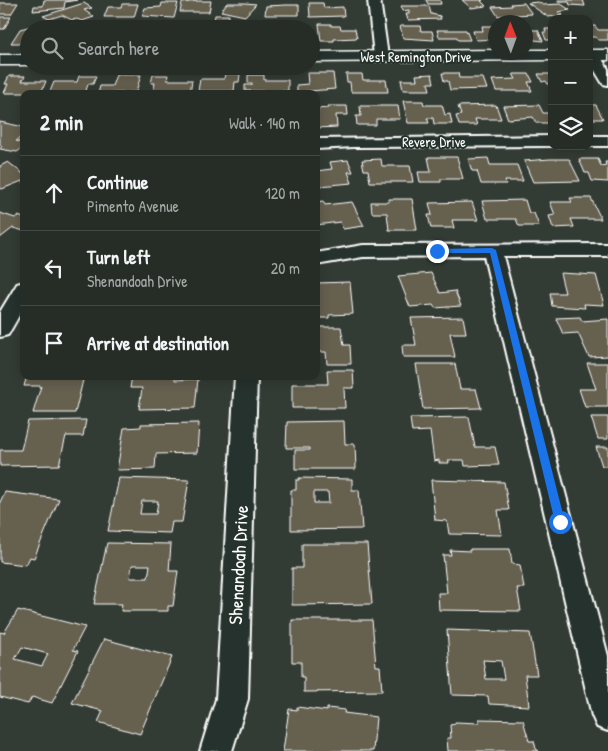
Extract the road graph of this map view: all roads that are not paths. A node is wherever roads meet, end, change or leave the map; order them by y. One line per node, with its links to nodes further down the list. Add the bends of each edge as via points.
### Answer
1 (374, 0): 4 (street)
2 (548, 55): 4 (street, West Remington Drive)
3 (597, 55): 8 (street)
4 (381, 56): 5 (street, West Remington Drive)
5 (320, 57)
6 (0, 60): 7 (street)
7 (20, 60)
8 (608, 81)
9 (548, 141): 12 (street, Revere Drive)
10 (593, 141): 11 (street)
11 (608, 141)
12 (320, 144)
13 (492, 250): 14 (street); 15 (street, via 363,251); 19 (street)
14 (608, 250)
15 (320, 258)
16 (20, 295): 17 (street)
17 (0, 330)
18 (246, 380): 20 (street, Shenandoah Drive, via 232,699)
19 (608, 716)
20 (216, 751)

